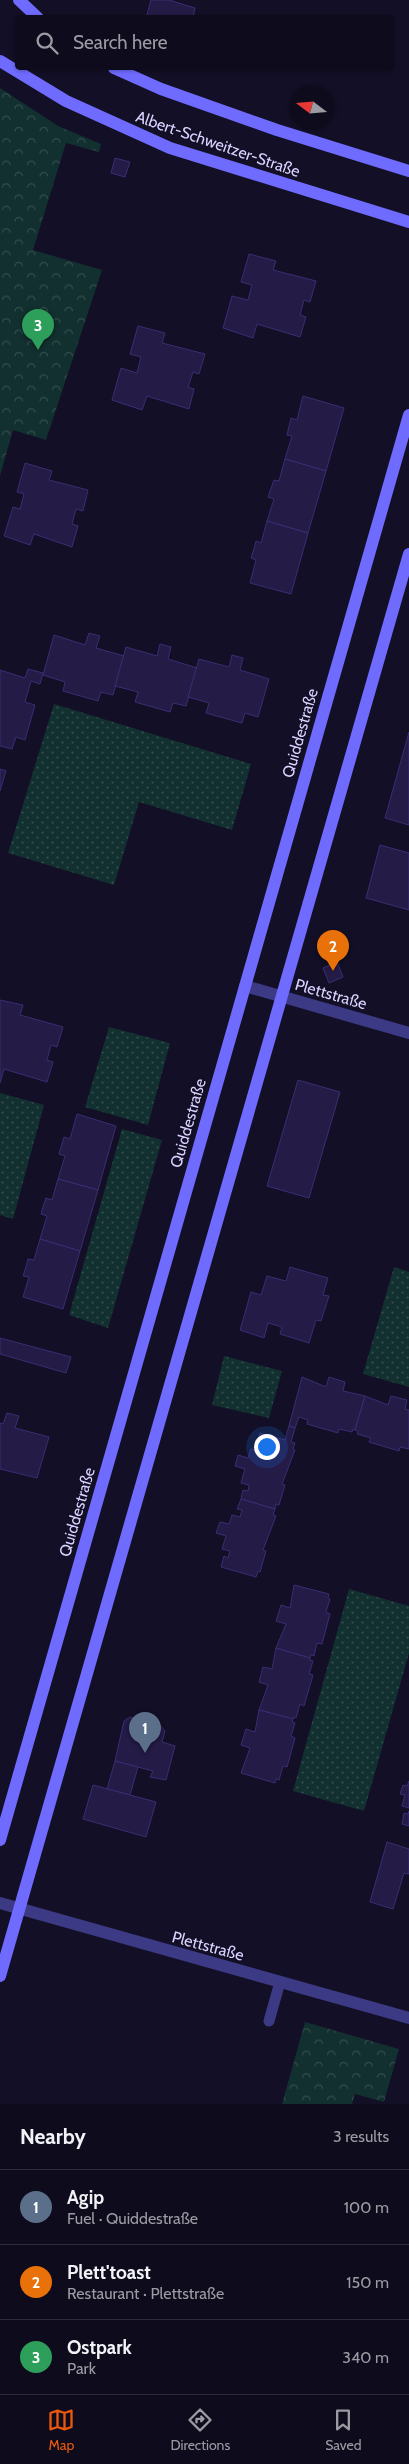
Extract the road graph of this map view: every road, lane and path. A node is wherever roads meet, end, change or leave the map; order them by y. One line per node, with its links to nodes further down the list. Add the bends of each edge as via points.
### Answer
1 (19, 0): 2 (main road)
2 (35, 15)
3 (0, 61): 6 (main road, Albert-Schweitzer-Straße, via 66,102 170,148)
4 (118, 70): 5 (main road, Albert-Schweitzer-Straße, via 161,89 277,130)
5 (409, 171)
6 (409, 222)
7 (409, 415): 9 (main road, Quiddestraße)
8 (409, 554): 10 (main road)
9 (245, 986): 10 (street, Plettstraße); 12 (main road, Quiddestraße)
10 (282, 997): 11 (street, Plettstraße); 14 (main road)
11 (409, 1033)
12 (0, 1840)
13 (0, 1903): 14 (street, Plettstraße)
14 (19, 1908): 15 (main road); 16 (street, Plettstraße)
15 (0, 1976)
16 (280, 1982): 17 (street, Plettstraße); 18 (lane)
17 (409, 2018)
18 (269, 2020)

